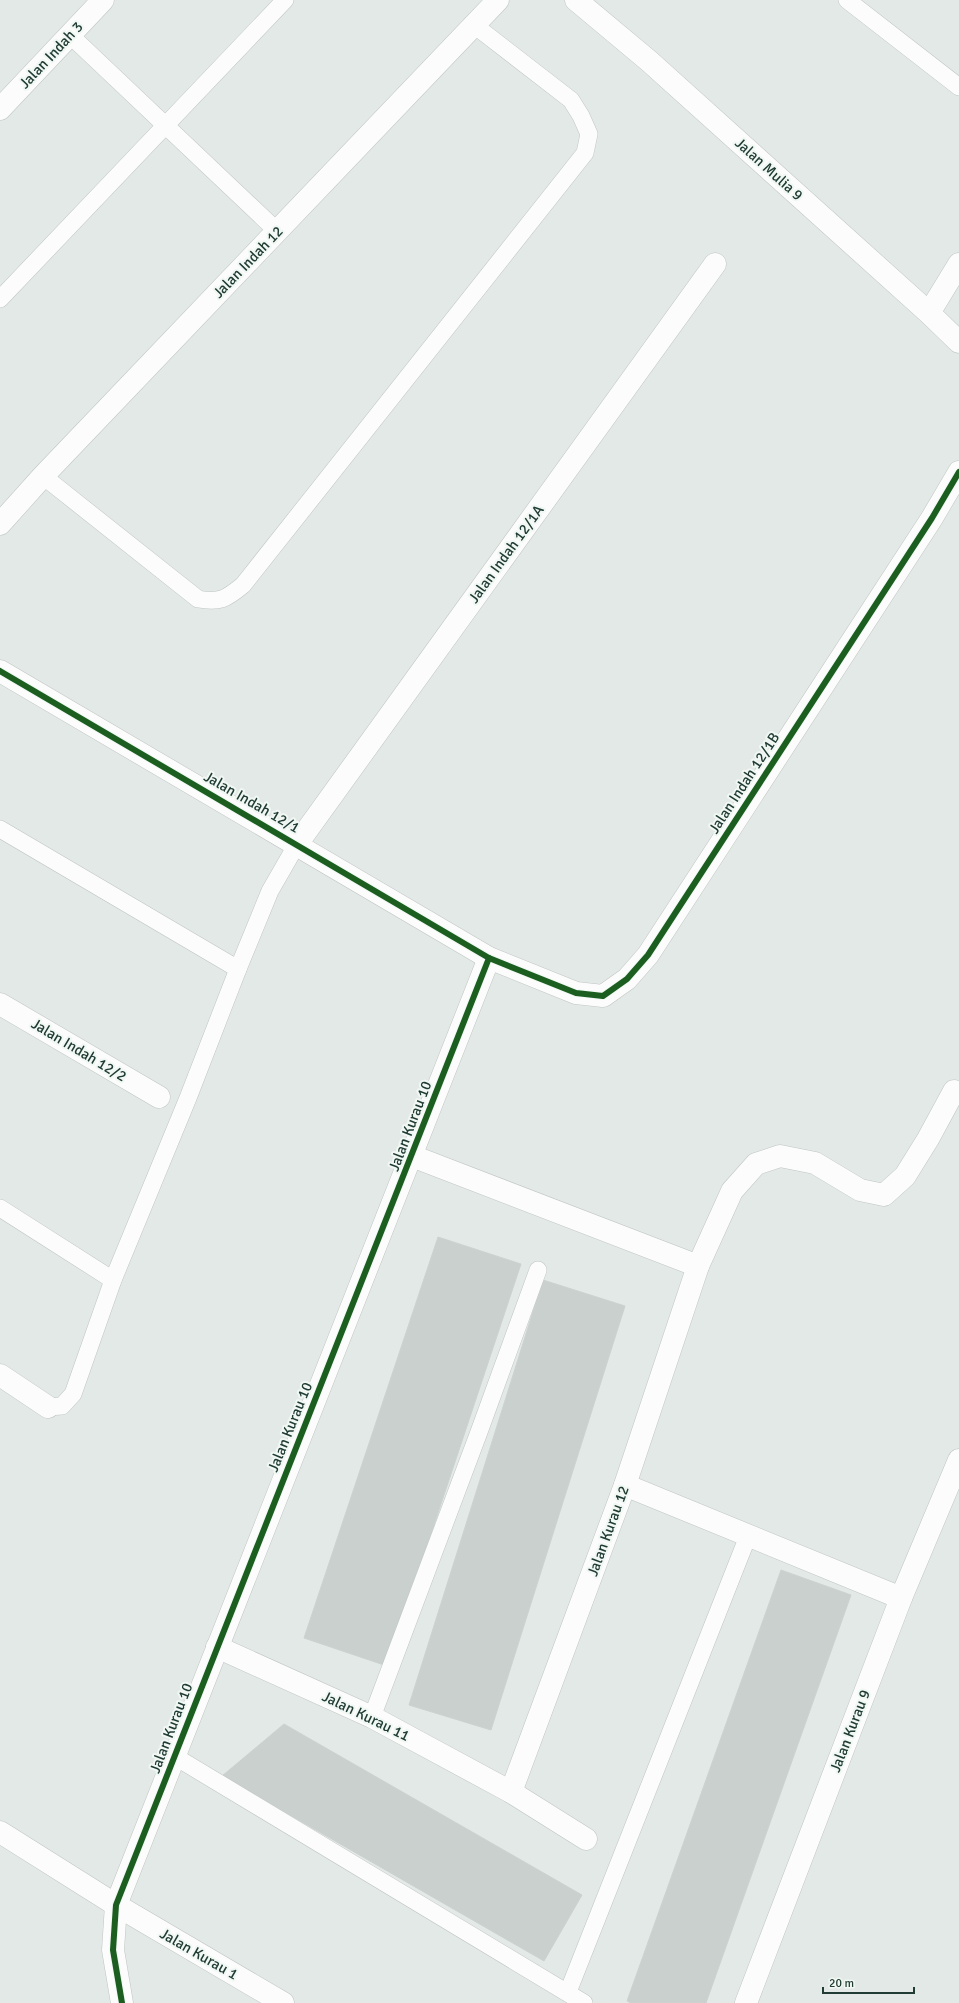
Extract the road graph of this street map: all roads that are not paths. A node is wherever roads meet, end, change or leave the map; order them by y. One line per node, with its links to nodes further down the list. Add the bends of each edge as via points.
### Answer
1 (103, 0): 7 (street, Jalan Indah 3)
2 (285, 0): 10 (lane)
3 (498, 0): 6 (street, Jalan Indah 12)
4 (576, 0): 15 (street, Jalan Mulia 9, via 649,60)
5 (847, 0): 8 (lane)
6 (474, 25): 11 (street, Jalan Indah 12); 18 (lane, via 570,100 589,134 585,153 243,585 228,598 212,602 198,599)
7 (70, 35): 9 (street, Jalan Indah 3); 10 (lane)
8 (959, 87)
9 (0, 109)
10 (165, 125): 11 (lane); 14 (lane)
11 (277, 231): 18 (street, Jalan Indah 12)
12 (715, 264): 22 (street, Jalan Indah 12/1A)
13 (959, 264): 15 (street)
14 (0, 300)
15 (929, 313): 16 (street, Jalan Mulia 9)
16 (959, 342)
17 (959, 472): 23 (street, Jalan Indah 12/1B, via 932,518 699,877 648,955 628,979 603,996 576,993)
18 (43, 476): 19 (street, Jalan Indah 12)
19 (0, 524)
20 (0, 670): 22 (street, Jalan Indah 12/1)
21 (0, 829): 24 (lane)
22 (297, 844): 23 (street, Jalan Indah 12/1); 24 (lane, via 270,891)
23 (489, 958): 28 (street, Jalan Kurau 10)
24 (238, 969): 32 (lane)
25 (0, 1004): 27 (street, Jalan Indah 12/2)
26 (954, 1091): 30 (street, Jalan Kurau 12, via 905,1176 884,1195 860,1190 815,1163 780,1156 756,1164 732,1192)
27 (158, 1097)
28 (412, 1156): 30 (street); 39 (street, Jalan Kurau 10)
29 (0, 1208): 32 (lane)
30 (698, 1266): 36 (street, Jalan Kurau 12)
31 (538, 1270): 40 (lane)
32 (113, 1280): 34 (lane, via 73,1394 62,1406)
33 (0, 1375): 34 (street)
34 (48, 1407)
35 (959, 1460): 38 (street, Jalan Kurau 9)
36 (625, 1485): 37 (street); 42 (street, Jalan Kurau 12)
37 (748, 1536): 38 (street); 46 (lane)
38 (901, 1598): 50 (street, Jalan Kurau 9)
39 (217, 1647): 40 (street, Jalan Kurau 11); 41 (street, Jalan Kurau 10)
40 (372, 1717): 42 (street, Jalan Kurau 11)
41 (174, 1756): 45 (street, Jalan Kurau 10); 46 (lane)
42 (511, 1792): 44 (street, Jalan Kurau 11)
43 (0, 1832): 45 (street, Jalan Kurau 1)
44 (586, 1839)
45 (116, 1905): 47 (street, Jalan Kurau 10, via 113,1950); 48 (street, Jalan Kurau 1)
46 (568, 1992): 49 (lane)
47 (122, 2003)
48 (283, 2003)
49 (584, 2003)
50 (746, 2003)

